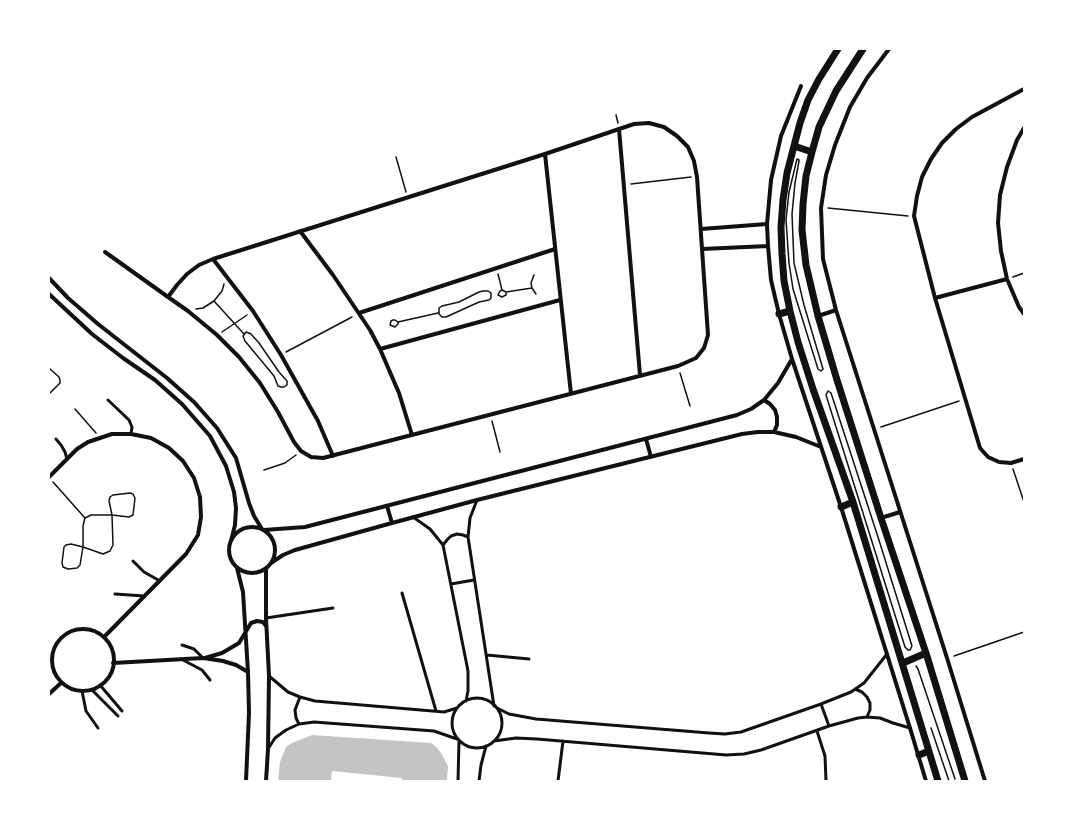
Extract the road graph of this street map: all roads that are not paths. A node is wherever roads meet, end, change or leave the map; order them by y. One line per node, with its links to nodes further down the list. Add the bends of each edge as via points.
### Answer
1 (838, 49): 8 (street, via 818,79 808,100)
2 (863, 49): 9 (street, via 836,91)
3 (889, 49): 25 (street, via 867,78 850,107 826,175 821,208 822,259)
4 (801, 86): 11 (street, via 781,136 771,180)
5 (1024, 89): 23 (street, via 972,117 956,129 942,143 922,177 916,196 914,216)
6 (1024, 128): 20 (street, via 1007,167 1000,195 998,223)
7 (619, 129): 10 (street); 12 (street, via 634,124 664,127 688,147 697,176); 33 (street)
8 (794, 146): 9 (street); 26 (street, via 783,200 781,227 784,274)
9 (812, 152): 30 (street, via 806,176 802,230 806,265)
10 (545, 154): 13 (street); 15 (street)
11 (767, 224): 12 (street); 14 (street)
12 (701, 229): 16 (street)
13 (300, 231): 18 (street); 27 (street)
14 (768, 246): 16 (street); 28 (street, via 771,280)
15 (555, 249): 24 (street); 27 (street)
16 (702, 249): 33 (street, via 708,335 704,348 696,358 678,366)
17 (105, 252): 22 (street)
18 (213, 259): 22 (street, via 187,274); 43 (street, via 253,311 281,354 311,408)
19 (49, 278): 56 (street, via 98,324 168,378 218,428 236,458 249,503)
20 (1007, 279): 23 (street); 29 (street)
21 (49, 294): 58 (street, via 92,334 155,380 182,404 210,436 226,466 234,492 235,525)
22 (168, 297): 43 (street, via 217,335 239,356 260,383 301,451 323,458)
23 (935, 298): 46 (street, via 980,448 988,457 999,462 1011,463)
24 (560, 300): 31 (street); 34 (street)
25 (836, 310): 30 (street); 52 (street)
26 (790, 311): 28 (street); 49 (street, via 813,389)
27 (359, 313): 31 (street)
28 (779, 314): 32 (street)
29 (1024, 314)
30 (818, 316): 54 (street)
31 (380, 350): 39 (street, via 399,393)
32 (792, 359): 36 (street); 42 (street)
33 (640, 375): 34 (street)
34 (571, 394): 39 (street)
35 (108, 400): 38 (lane, via 129,420)
36 (764, 400): 37 (street, via 775,410 777,425); 40 (street, via 737,415)
37 (774, 432): 42 (street); 44 (street, via 742,434)
38 (132, 434): 45 (street, via 112,434 88,442); 65 (street, via 151,438 183,461 194,478 200,497 201,517 198,535 186,554)
39 (412, 435): 43 (street)
40 (646, 439): 44 (street); 50 (street)
41 (56, 440): 45 (lane)
42 (821, 447): 51 (street)
43 (333, 456)
44 (651, 457): 48 (street)
45 (67, 459): 47 (street)
46 (1024, 459)
47 (49, 478)
48 (477, 500): 53 (street); 57 (lane, via 470,518)
49 (853, 502): 51 (street); 82 (street)
50 (387, 506): 55 (street); 56 (street, via 305,527)
51 (841, 507): 77 (street)
52 (900, 512): 54 (street); 123 (street)
53 (413, 517): 55 (street); 59 (lane, via 430,529)
54 (881, 518): 76 (street)
55 (392, 523): 61 (street, via 295,550)
56 (263, 530): 58 (street, via 248,527 241,530); 61 (street, via 270,535 275,549)
57 (468, 538): 59 (lane, via 457,534 446,540); 64 (lane)
58 (231, 541): 62 (street, via 229,550)
59 (443, 546): 66 (lane)
60 (133, 561): 65 (lane, via 144,572)
61 (271, 563): 63 (street)
62 (237, 568): 63 (street, via 247,572 257,572); 73 (street, via 243,592)
63 (266, 568): 71 (street)
64 (474, 580): 66 (lane); 78 (lane)
65 (160, 581): 69 (street)
66 (451, 584): 94 (lane, via 468,671)
67 (402, 593): 99 (lane)
68 (115, 594): 69 (lane)
69 (144, 596): 74 (street)
70 (333, 608): 71 (lane)
71 (266, 618): 72 (street)
72 (266, 626): 73 (street, via 257,620 251,623); 85 (street)
73 (246, 634): 79 (street, via 231,649); 84 (street)
74 (104, 637): 83 (street, via 112,649); 87 (street, via 86,629 77,629 60,639 54,647 52,666)
75 (182, 645): 79 (lane, via 194,648)
76 (926, 653): 82 (street); 122 (street)
77 (887, 654): 89 (lane, via 871,675); 105 (street)
78 (487, 655): 81 (lane); 96 (lane)
79 (203, 658): 80 (street); 84 (street, via 223,661)
80 (181, 659): 83 (street); 86 (lane, via 202,670)
81 (529, 659)
82 (903, 663): 112 (street)
83 (113, 664): 88 (street, via 109,676)
84 (248, 672): 114 (street)
85 (269, 676): 93 (lane, via 288,692); 111 (street)
86 (210, 680)
87 (61, 683): 91 (street, via 71,689); 92 (street)
88 (100, 685): 90 (street); 98 (lane)
89 (855, 689): 95 (lane); 101 (lane, via 862,692 870,703)
90 (92, 690): 91 (street); 100 (lane)
91 (82, 691): 104 (lane, via 86,711)
92 (49, 694)
93 (300, 697): 99 (lane, via 316,701); 102 (lane, via 295,710)
94 (466, 701): 96 (lane, via 478,698); 97 (lane)
95 (821, 704): 96 (lane, via 751,729 725,734 536,719 509,714); 103 (lane)
96 (496, 707): 108 (lane, via 502,725)
97 (458, 708): 99 (lane, via 451,711); 107 (lane, via 454,713 452,726)
98 (122, 711)
99 (436, 711)
100 (118, 716)
101 (867, 717): 103 (lane); 105 (lane, via 880,718)
102 (299, 724): 107 (lane, via 314,722 434,731); 111 (lane, via 276,738)
103 (829, 726): 106 (lane)
104 (98, 728)
105 (910, 728): 113 (street)
106 (817, 731): 109 (lane, via 761,750 726,755); 119 (lane, via 825,756)
107 (458, 740): 110 (lane, via 469,747); 116 (lane)
108 (494, 741): 109 (lane, via 516,738); 110 (lane)
109 (563, 741): 118 (lane)
110 (486, 746): 117 (lane)
111 (268, 749): 115 (street)
112 (929, 751): 113 (street); 121 (street)
113 (918, 755): 120 (street)
114 (246, 781)
115 (266, 781)
116 (458, 781)
117 (479, 781)
118 (558, 781)
119 (826, 781)
120 (926, 781)
121 (938, 781)
122 (965, 781)
123 (984, 781)

